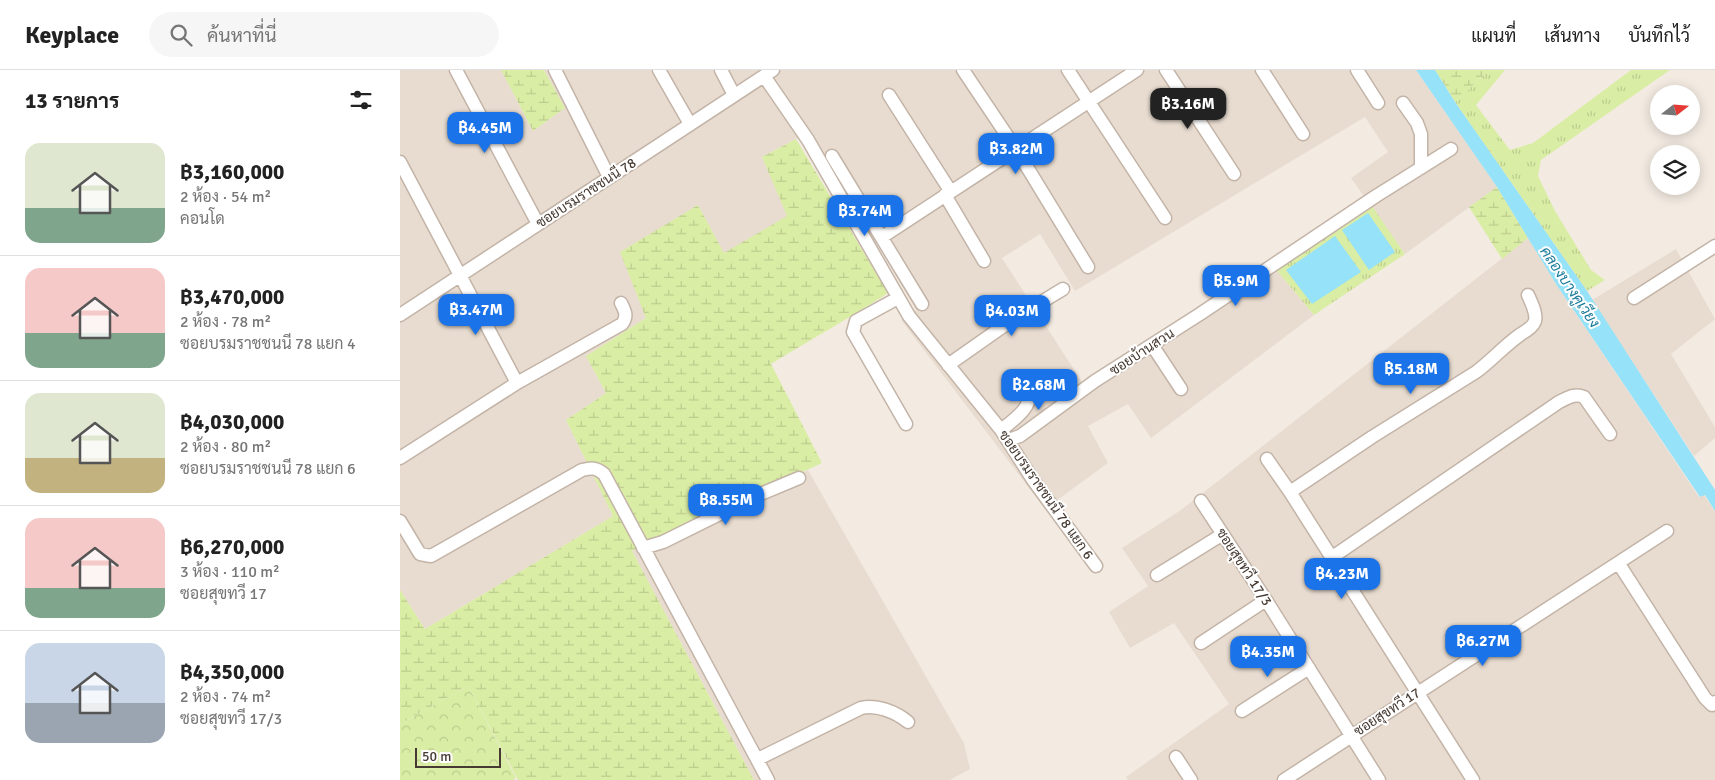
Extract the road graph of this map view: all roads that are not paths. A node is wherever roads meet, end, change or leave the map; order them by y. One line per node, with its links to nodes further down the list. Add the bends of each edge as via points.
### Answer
1 (456, 70): 28 (street)
2 (555, 70): 25 (street)
3 (659, 70): 17 (street)
4 (721, 70): 12 (street)
5 (964, 70): 19 (street)
6 (1068, 70): 14 (street)
7 (1137, 70): 14 (street)
8 (1166, 70): 24 (street)
9 (1262, 70): 18 (street)
10 (1358, 70): 15 (street)
11 (769, 73): 12 (street, ซอยบรมราชชนนี 78); 36 (street, ซอยบรมราชชนนี 78 แยก 6)
12 (734, 95): 17 (street, ซอยบรมราชชนนี 78)
13 (889, 95): 26 (street)
14 (1089, 101): 19 (street); 27 (street)
15 (1378, 103)
16 (1403, 103): 23 (street, via 1421,134)
17 (690, 124): 25 (street, ซอยบรมราชชนนี 78)
18 (1304, 134)
19 (1016, 149): 26 (street); 32 (street)
20 (1451, 149): 23 (street, ซอยบ้านสวน)
21 (832, 156): 29 (street)
22 (400, 162): 33 (street)
23 (1421, 168): 41 (street, ซอยบ้านสวน)
24 (1234, 174)
25 (609, 177): 28 (street, ซอยบรมราชชนนี 78)
26 (948, 193): 29 (street); 31 (street)
27 (1165, 218)
28 (538, 224): 33 (street, ซอยบรมราชชนนี 78)
29 (882, 237): 39 (street)
30 (1715, 246): 37 (street)
31 (984, 261)
32 (1088, 267)
33 (459, 276): 40 (street, ซอยบรมราชชนนี 78); 44 (street)
34 (1063, 289): 42 (street)
35 (1528, 294): 52 (street, via 1535,315 1531,327 1476,372)
36 (898, 298): 42 (street, ซอยบรมราชชนนี 78 แยก 6); 46 (street, via 856,321 853,332)
37 (1634, 298)
38 (621, 302): 44 (street, via 626,312 622,324)
39 (922, 304)
40 (400, 315)
41 (1152, 345): 45 (street); 48 (street, ซอยบ้านสวน, via 1095,381 1020,436)
42 (948, 365): 48 (street, ซอยบรมราชชนนี 78 แยก 6)
43 (1024, 379): 48 (street, via 1030,388 1030,398)
44 (517, 384): 49 (street)
45 (1182, 389)
46 (906, 424)
47 (1610, 434): 58 (street, via 1584,397 1571,396)
48 (1005, 435): 60 (street, ซอยบรมราชชนนี 78 แยก 6, via 1033,480)
49 (400, 458)
50 (1267, 459): 52 (street)
51 (799, 478): 57 (street, via 663,542)
52 (1290, 492): 58 (street)
53 (1201, 501): 56 (street, ซอยสุขทวี 17/3)
54 (400, 521): 57 (street, via 420,554 431,556 582,470 598,468)
55 (1668, 531): 59 (street, ซอยสุขทวี 17)
56 (1223, 534): 61 (street); 62 (street, ซอยสุขทวี 17/3)
57 (643, 548): 71 (street)
58 (1331, 558): 65 (street)
59 (1619, 564): 65 (street, ซอยสุขทวี 17); 66 (street, via 1705,698)
60 (1096, 566)
61 (1157, 574)
62 (1266, 600): 63 (street); 64 (street, ซอยสุขทวี 17/3)
63 (1201, 643)
64 (1308, 668): 67 (street); 69 (street, ซอยสุขทวี 17/3)
65 (1417, 693): 69 (street, ซอยสุขทวี 17); 76 (street)
66 (1714, 705)
67 (1242, 711)
68 (908, 722): 71 (street, via 901,716 869,706)
69 (1351, 736): 74 (street, ซอยสุขทวี 17); 75 (street, ซอยสุขทวี 17/3)
70 (1176, 757): 73 (street)
71 (758, 759): 72 (street)
72 (768, 780)
73 (1191, 780)
74 (1284, 780)
75 (1379, 780)
76 (1474, 780)

